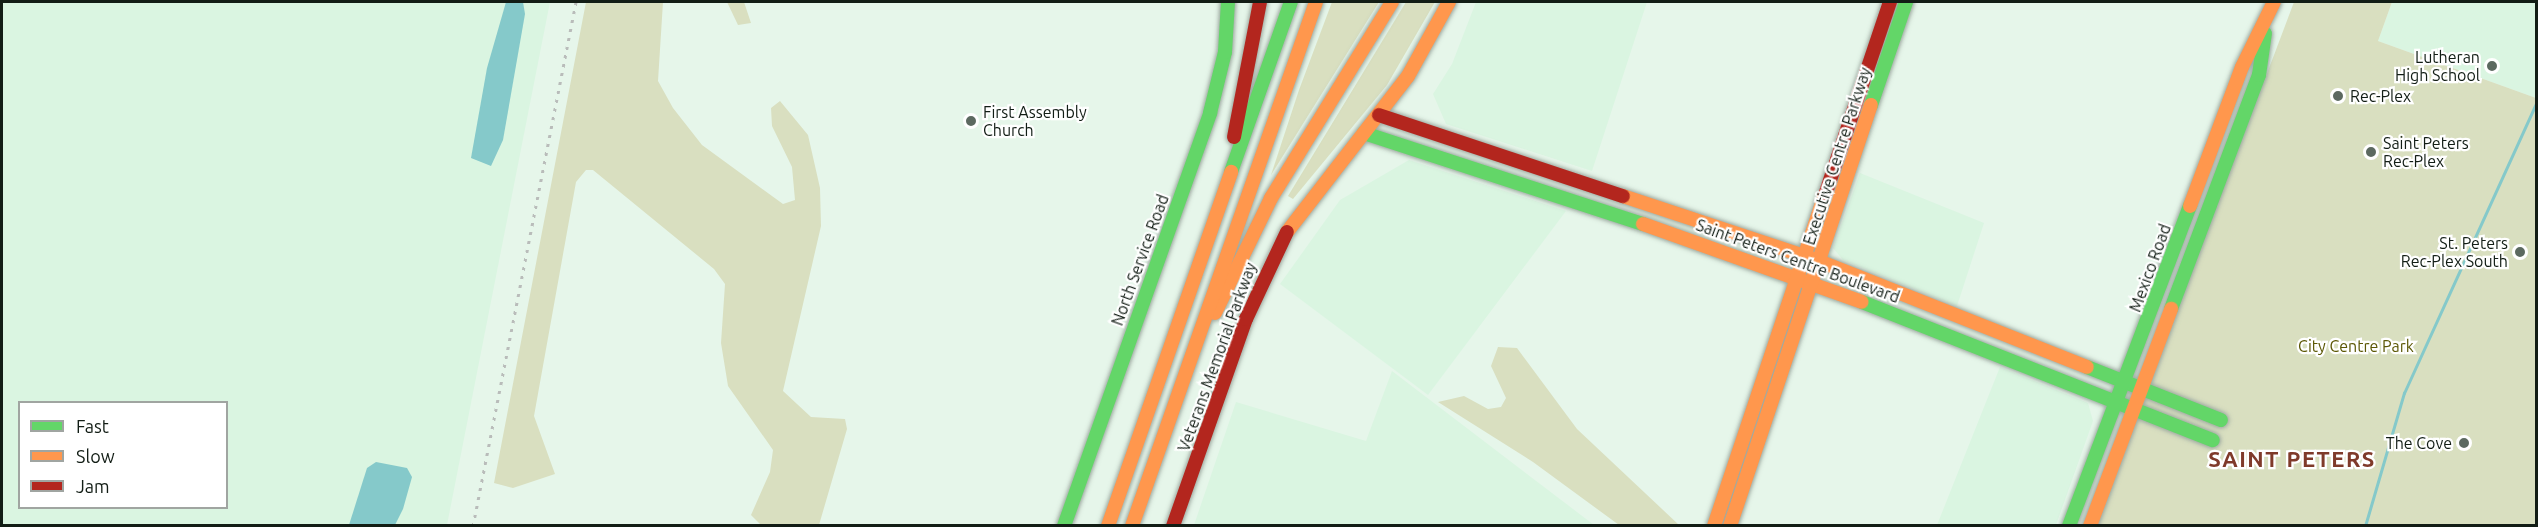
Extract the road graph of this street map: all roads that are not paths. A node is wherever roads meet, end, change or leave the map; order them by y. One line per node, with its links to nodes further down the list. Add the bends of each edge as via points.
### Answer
1 (1228, 2): 25 (main road, North Service Road, via 1225,52 1210,113)
2 (1260, 2): 13 (main road)
3 (1291, 2): 13 (main road)
4 (1316, 2): 18 (main road)
5 (1392, 2): 18 (main road, via 1271,198)
6 (1449, 2): 11 (main road, Veterans Memorial Parkway, via 1428,46)
7 (1890, 2): 14 (main road, Executive Centre Parkway)
8 (1906, 2): 15 (main road, Executive Centre Parkway)
9 (2274, 2): 10 (main road, Mexico Road)
10 (2266, 24): 19 (main road, Mexico Road, via 2242,67); 20 (main road, Mexico Road, via 2259,75)
11 (1379, 115): 12 (main road, Veterans Memorial Parkway); 14 (main road, Saint Peters Centre Boulevard)
12 (1364, 133): 16 (main road, Saint Peters Centre Boulevard); 28 (main road, Veterans Memorial Parkway, via 1303,206 1262,277)
13 (1223, 195): 26 (main road)
14 (1803, 255): 15 (main road, Saint Peters Centre Boulevard); 16 (main road, Executive Centre Parkway)
15 (1819, 261): 17 (main road, Executive Centre Parkway); 19 (main road, Saint Peters Centre Boulevard)
16 (1796, 276): 17 (main road, Saint Peters Centre Boulevard); 29 (main road, Executive Centre Parkway)
17 (1812, 282): 21 (main road, Saint Peters Centre Boulevard); 30 (main road, Executive Centre Parkway)
18 (1197, 343): 27 (main road)
19 (2125, 383): 20 (main road, Saint Peters Centre Boulevard); 21 (main road, Mexico Road)
20 (2142, 389): 22 (main road, Mexico Road); 23 (main road, Saint Peters Centre Boulevard)
21 (2117, 403): 22 (main road, Saint Peters Centre Boulevard); 31 (main road, Mexico Road)
22 (2134, 410): 24 (main road, Saint Peters Centre Boulevard); 32 (main road, Mexico Road)
23 (2221, 420)
24 (2213, 440)
25 (1064, 525)
26 (1108, 525)
27 (1132, 525)
28 (1173, 525)
29 (1714, 525)
30 (1730, 525)
31 (2069, 525)
32 (2090, 525)

